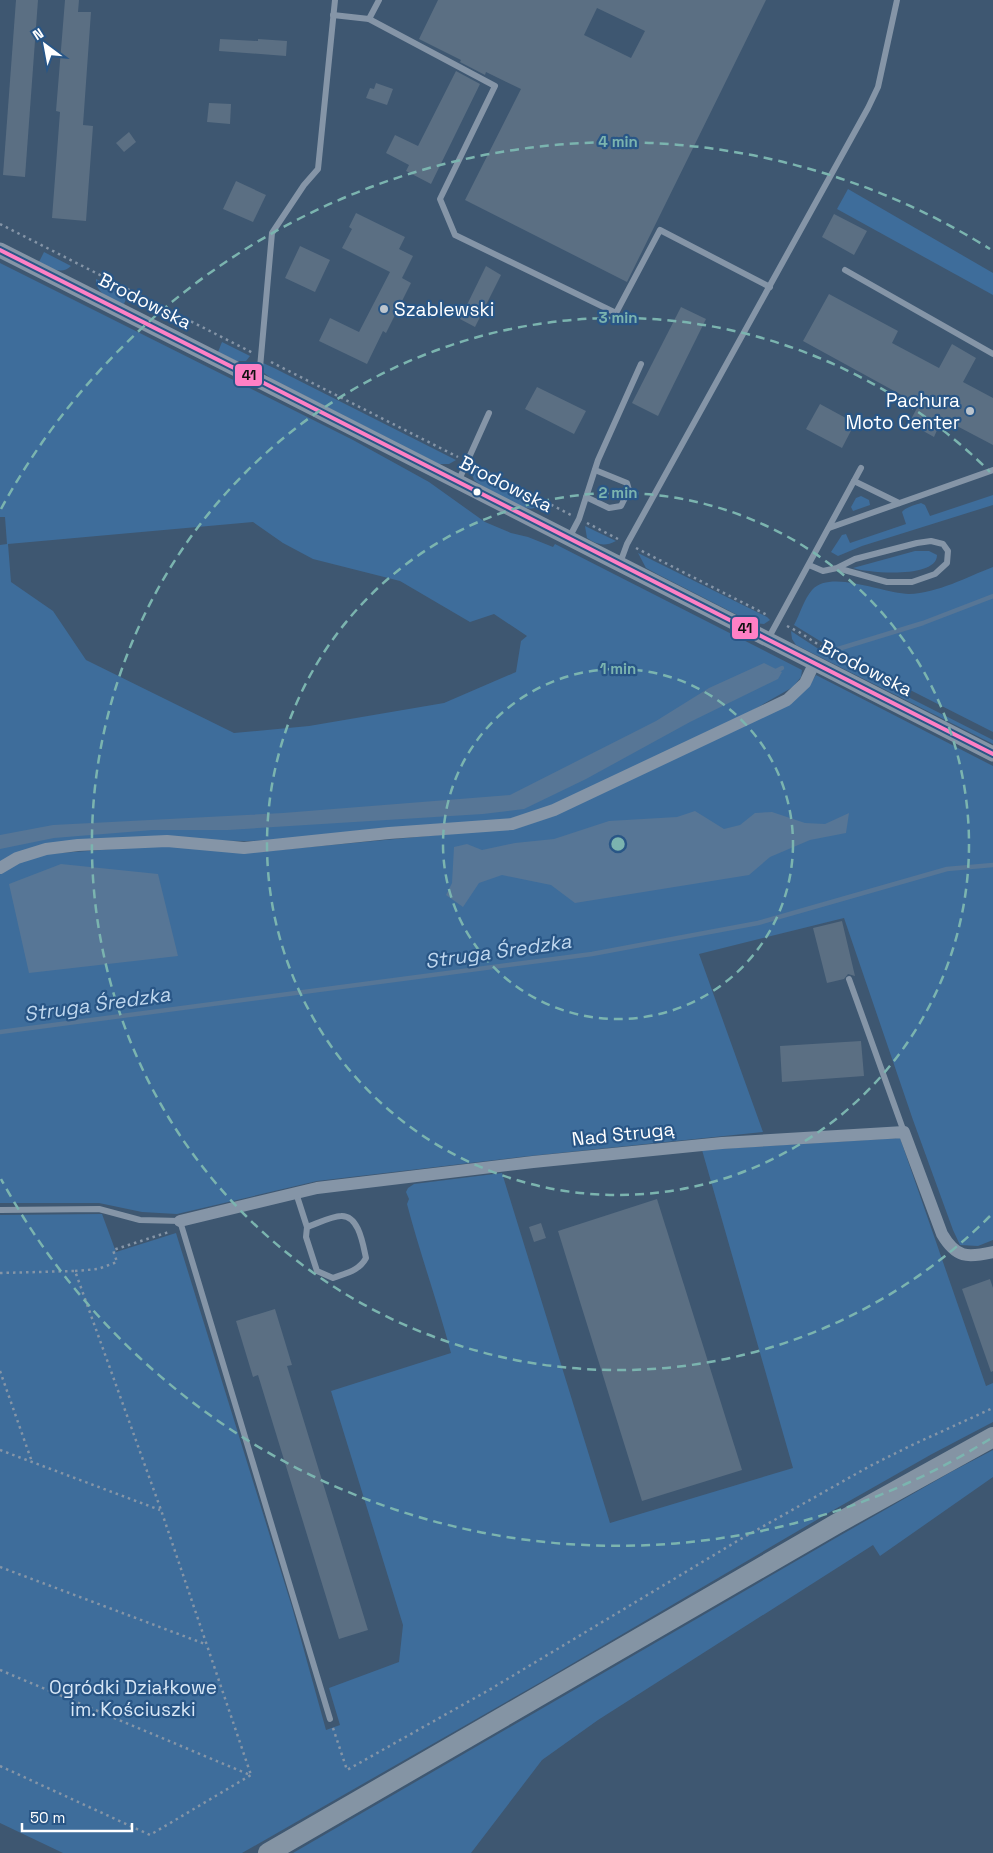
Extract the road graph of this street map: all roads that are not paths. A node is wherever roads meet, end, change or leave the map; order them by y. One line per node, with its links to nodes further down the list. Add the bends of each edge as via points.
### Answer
1 (335, 0): 4 (lane)
2 (379, 0): 5 (lane)
3 (897, 0): 8 (lane, via 878,87)
4 (333, 15): 5 (lane); 11 (lane, via 318,170 272,233)
5 (369, 19): 8 (lane, via 495,86 440,199 455,235 616,314 660,230)
6 (0, 250): 11 (street, Brodowska)
7 (845, 270): 9 (lane)
8 (770, 287): 22 (lane, via 627,544)
9 (993, 354)
10 (641, 364): 14 (lane)
11 (258, 380): 17 (street, Brodowska)
12 (489, 413): 17 (lane)
13 (861, 468): 16 (lane)
14 (595, 470): 18 (lane); 18 (lane, via 627,483 629,490 621,506 609,508)
15 (993, 470): 19 (lane)
16 (854, 481): 19 (lane); 20 (lane)
17 (458, 482): 21 (street, Brodowska)
18 (586, 497): 21 (lane)
19 (899, 503): 20 (lane)
20 (829, 528): 23 (lane)
21 (569, 538): 22 (street, Brodowska)
22 (619, 564): 25 (street, Brodowska)
23 (809, 565): 24 (lane, via 823,571); 25 (lane, via 778,621)
24 (837, 568): 24 (lane, via 855,559 917,542 943,544 948,551 947,563 935,574 912,582 887,582)
25 (773, 643): 26 (street, Brodowska)
26 (817, 665): 27 (street, Brodowska); 28 (street, via 805,683 787,700 554,810 512,824 244,848 167,841 78,845 46,849 17,858)
27 (993, 754)
28 (0, 868)
29 (849, 978): 30 (lane)
30 (904, 1132): 31 (street, Nad Strugą, via 722,1143); 35 (street, via 949,1246 962,1256)
31 (296, 1192): 33 (street, Nad Strugą); 34 (lane)
32 (0, 1210): 33 (lane, via 100,1209 140,1220)
33 (181, 1224): 37 (lane)
34 (307, 1227): 34 (lane, via 306,1237 317,1271 333,1278 362,1265 366,1258 358,1229 351,1219 342,1215)
35 (993, 1252)
36 (993, 1436): 38 (highway)
37 (330, 1719)
38 (268, 1853)

